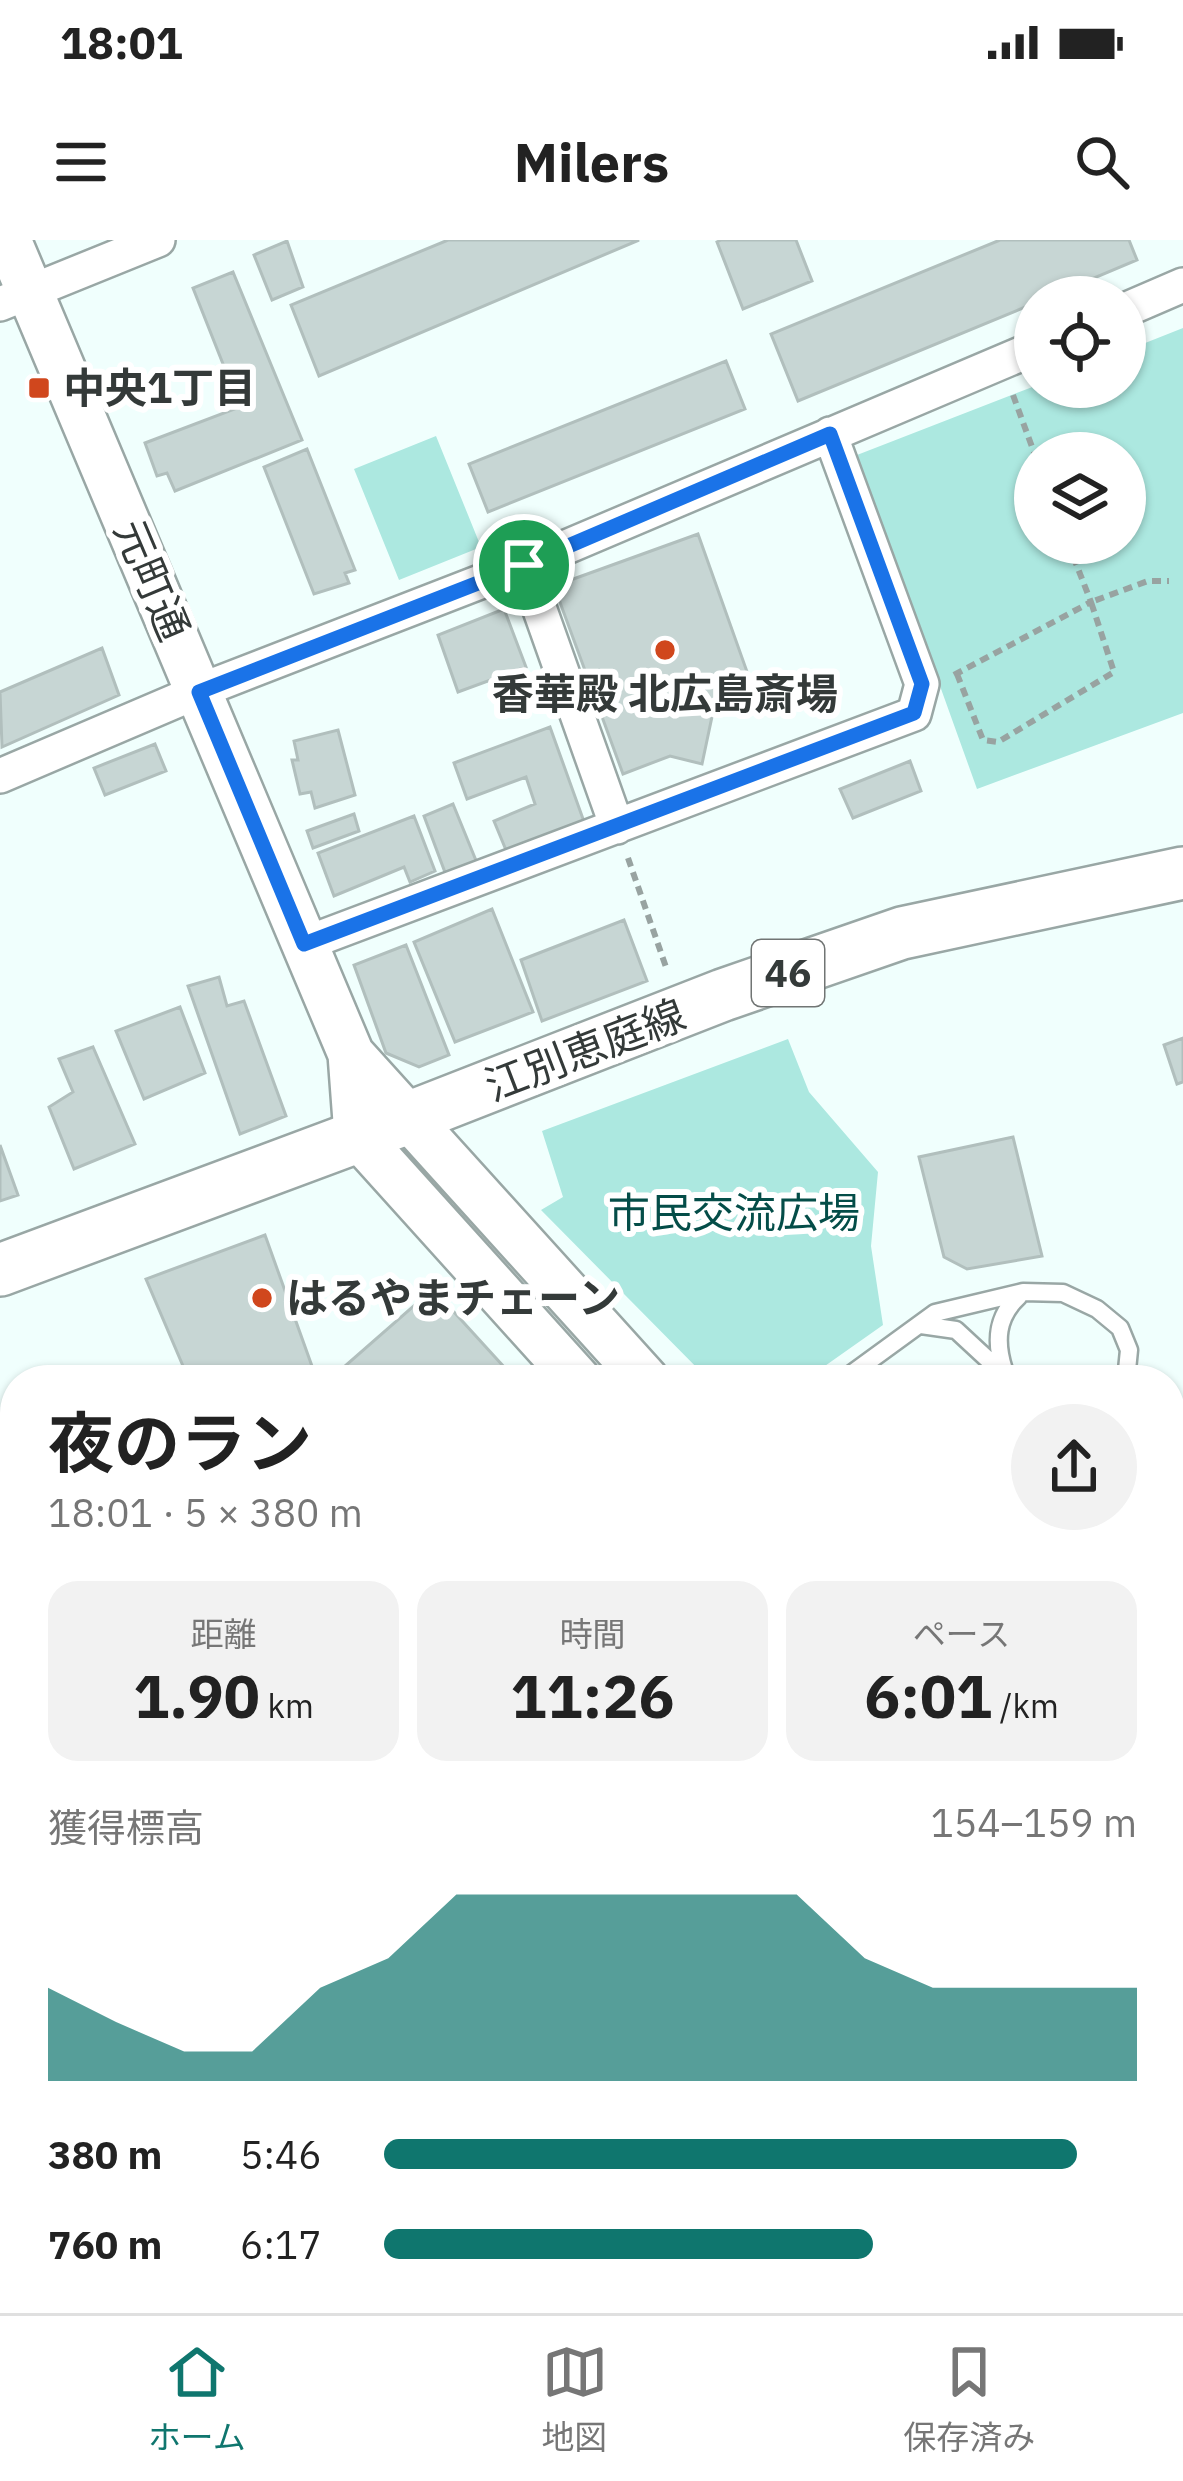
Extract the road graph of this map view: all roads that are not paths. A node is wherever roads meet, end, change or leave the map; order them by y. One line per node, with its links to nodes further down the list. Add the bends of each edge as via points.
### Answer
1 (8, 240): 4 (street, 元町通)
2 (158, 240): 4 (street)
3 (1183, 285): 5 (street)
4 (15, 298): 9 (street, 元町通)
5 (1146, 301)
6 (1014, 357): 7 (street)
7 (830, 434): 8 (street); 11 (street, via 922,684 914,713)
8 (524, 565): 9 (street); 11 (street)
9 (199, 692): 10 (street); 13 (street, 元町通)
10 (0, 776)
11 (617, 827): 13 (street)
12 (1183, 873): 15 (main road, 江別恵庭線 / 46, via 902,933)
13 (304, 944): 14 (street, 元町通)
14 (350, 1054): 15 (street); 16 (street)
15 (408, 1118): 16 (main road, 江別恵庭線 / 46); 21 (street)
16 (357, 1136): 17 (main road, 江別恵庭線 / 46); 20 (street)
17 (0, 1270)
18 (1023, 1292): 19 (lane, via 935,1313); 24 (lane, via 1008,1306 996,1345); 25 (lane, via 1063,1293 1097,1309 1120,1328)
19 (922, 1325): 22 (lane); 23 (lane, via 956,1330)
20 (564, 1365)
21 (632, 1365)
22 (865, 1365)
23 (994, 1365)
24 (1003, 1365)
25 (1128, 1365)

